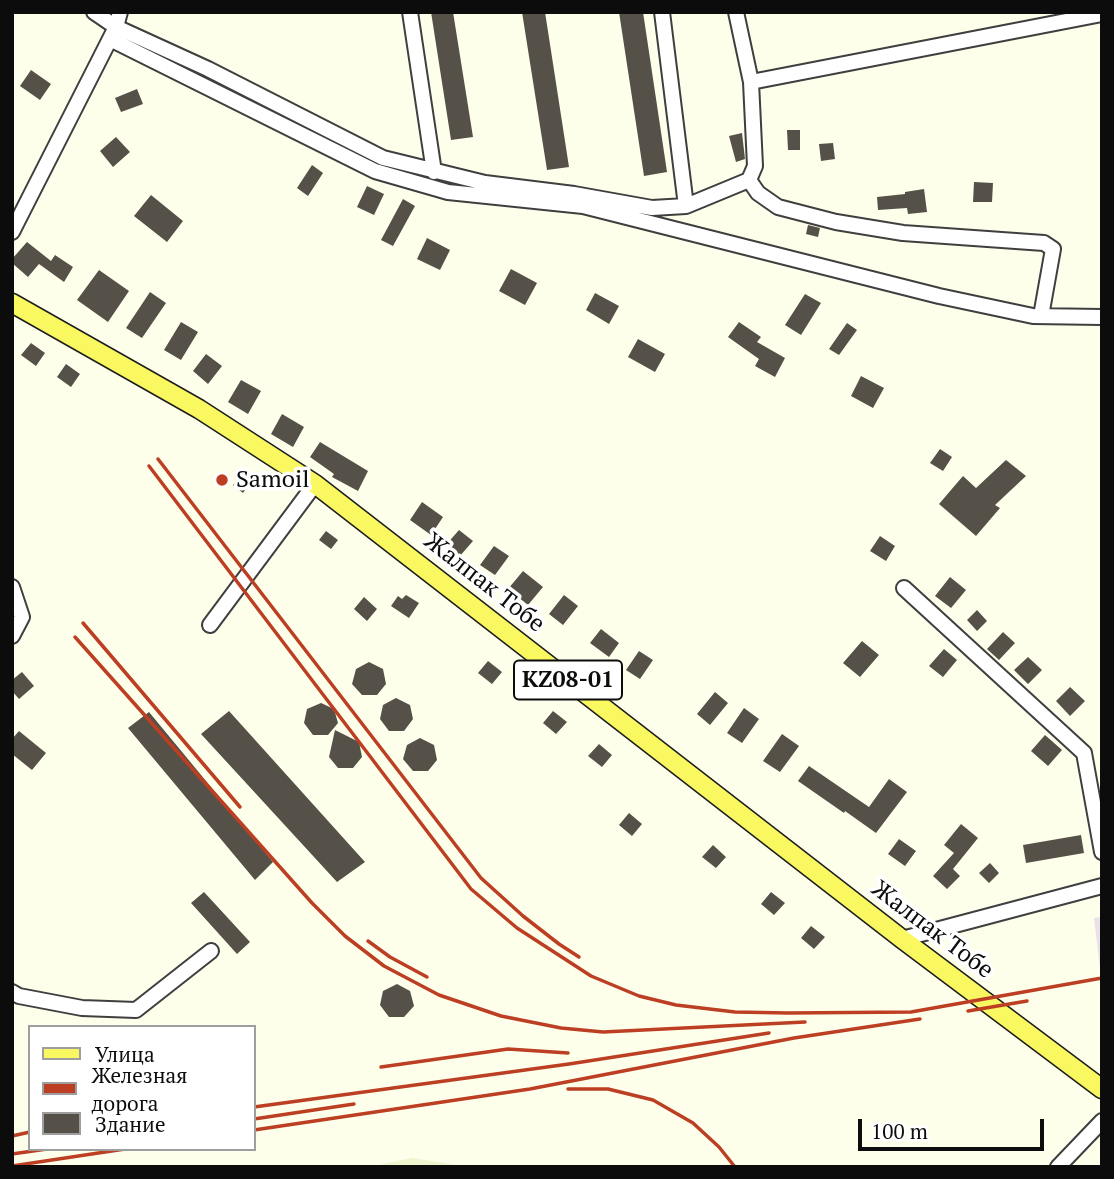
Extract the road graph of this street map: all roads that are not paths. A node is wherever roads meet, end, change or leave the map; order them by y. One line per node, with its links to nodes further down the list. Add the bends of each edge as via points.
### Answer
1 (94, 12): 7 (street)
2 (120, 12): 7 (street)
3 (410, 12): 9 (street)
4 (662, 12): 11 (street)
5 (736, 12): 8 (street)
6 (1102, 14): 8 (street)
7 (113, 33): 9 (street, via 208,69 383,158); 12 (street); 14 (street, via 387,175 448,192 583,206 939,296)
8 (751, 82): 10 (street, via 755,166)
9 (434, 172): 11 (street, via 652,208)
10 (749, 180): 11 (street); 14 (street, via 778,207 836,222 903,233 1044,243 1053,249)
11 (686, 206)
12 (12, 232)
13 (12, 303): 16 (main road, Жалпак Тобе / KZ08-01, via 199,409)
14 (1041, 316): 15 (street)
15 (1102, 317)
16 (315, 484): 19 (street); 23 (main road, Жалпак Тобе / KZ08-01)
17 (12, 587): 20 (street, via 22,617)
18 (904, 587): 21 (street, via 1084,753)
19 (210, 625)
20 (12, 636)
21 (1102, 852)
22 (1102, 886): 23 (street)
23 (902, 939): 26 (main road, Жалпак Тобе / KZ08-01)
24 (211, 951): 25 (street, via 136,1010 82,1008)
25 (12, 992)
26 (1102, 1090)
27 (1102, 1121): 28 (street)
28 (1058, 1167)

